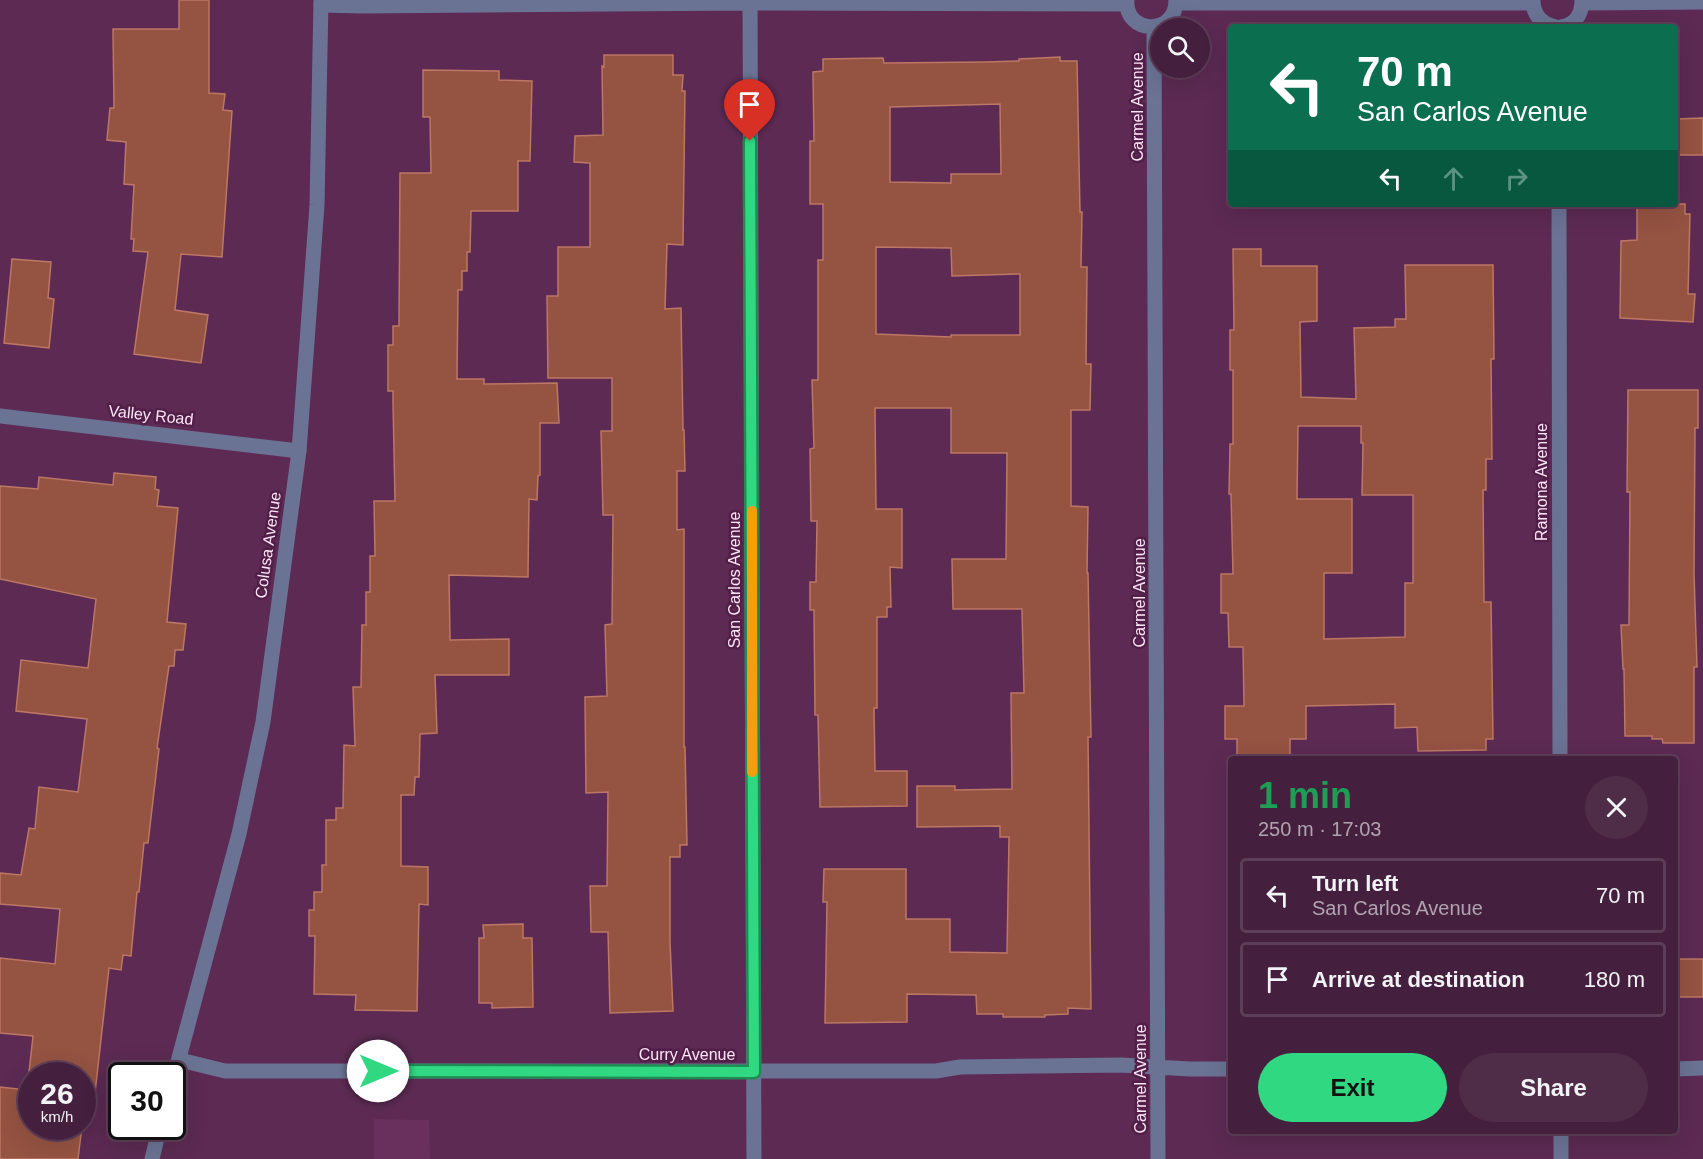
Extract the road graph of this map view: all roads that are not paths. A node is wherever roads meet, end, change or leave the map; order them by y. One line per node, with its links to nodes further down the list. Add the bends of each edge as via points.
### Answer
1 (1176, 1): 2 (street); 8 (street)
2 (1533, 1): 9 (street, via 1535,12)
3 (321, 2): 4 (street, via 361,6); 15 (street, Colusa Avenue, via 317,206)
4 (750, 2): 5 (street); 22 (street, San Carlos Avenue)
5 (1127, 2): 11 (street, via 1135,21)
6 (1583, 2): 7 (street); 10 (street, via 1581,12)
7 (1703, 2)
8 (1170, 18)
9 (1545, 24)
10 (1571, 24)
11 (1150, 27)
12 (1154, 78): 18 (street, Carmel Avenue)
13 (1558, 207): 16 (street, Ramona Avenue)
14 (0, 416): 15 (street, Valley Road)
15 (299, 451): 17 (street, Colusa Avenue, via 263,722 239,834)
16 (1560, 756)
17 (180, 1060): 22 (street, Curry Avenue, via 225,1071)
18 (1159, 1067): 21 (street, Curry Avenue); 22 (street, Curry Avenue, via 971,1066 936,1071); 27 (street, Carmel Avenue)
19 (1678, 1068): 20 (street)
20 (1703, 1068)
21 (1228, 1069)
22 (754, 1072): 26 (street, San Carlos Avenue)
23 (1561, 1134): 28 (street)
24 (157, 1140): 25 (street)
25 (152, 1159)
26 (754, 1159)
27 (1158, 1159)
28 (1561, 1159)

